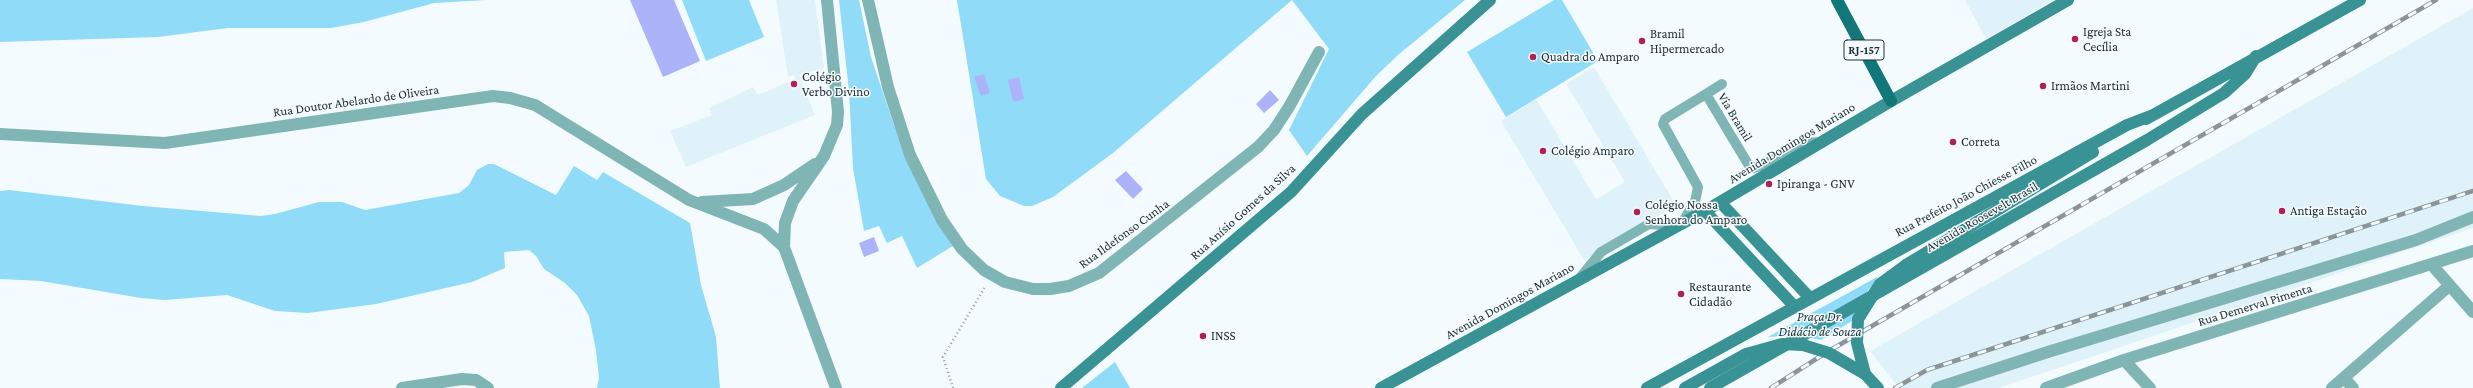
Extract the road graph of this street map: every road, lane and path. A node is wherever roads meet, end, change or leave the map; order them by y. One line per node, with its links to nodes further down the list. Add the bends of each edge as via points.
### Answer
1 (827, 0): 15 (street, Rua Doutor Abelardo de Oliveira, via 838,112 834,137)
2 (868, 0): 24 (street, Rua Ildefonso Cunha, via 888,87 910,155 942,220 962,249)
3 (1490, 0): 36 (street, Rua Anísio Gomes da Silva, via 1362,114 1291,192)
4 (1837, 0): 11 (main road, RJ-157)
5 (2068, 0): 11 (street, Avenida Domingos Mariano)
6 (2360, 0): 8 (street, Rua Prefeito João Chiesse Filho)
7 (1319, 52): 24 (street, Rua Ildefonso Cunha, via 1289,107 1258,148 1099,273 1070,286 1050,289 1014,285)
8 (2256, 56): 12 (street, Rua Prefeito João Chiesse Filho); 40 (street, Avenida Roosevelt Brasil, via 2245,74 2224,94)
9 (1722, 84): 10 (lane)
10 (1706, 94): 14 (lane, Via Bramil, via 1748,164 1754,168 1801,143); 20 (lane, Via Bramil, via 1665,119 1663,124 1698,187 1695,202)
11 (1890, 100): 14 (street, Avenida Domingos Mariano)
12 (2153, 115): 26 (street, Rua Prefeito João Chiesse Filho, via 2127,125); 30 (street, Rua Prefeito João Chiesse Filho, bridge, via 1906,265 1880,284 1858,319 1857,342)
13 (0, 134): 16 (street, Rua Doutor Abelardo de Oliveira, via 165,143 493,96 504,97 535,105)
14 (1822, 142): 17 (street, Avenida Domingos Mariano)
15 (824, 156): 16 (street, Rua Doutor Abelardo de Oliveira, via 794,179 753,200 717,203); 21 (street, Rua Doutor Abelardo de Oliveira, via 793,201 785,223)
16 (689, 200): 21 (street, Rua Doutor Abelardo de Oliveira, via 764,229)
17 (1720, 202): 18 (street, Avenida Domingos Mariano); 26 (street)
18 (1705, 211): 20 (street, Avenida Domingos Mariano); 27 (street)
19 (2473, 217): 42 (street, via 2416,240)
20 (1679, 224): 37 (street, Avenida Domingos Mariano)
21 (784, 247): 34 (street)
22 (2473, 251): 23 (street, Rua Demerval Pimenta)
23 (2432, 265): 25 (street); 29 (street, Rua Demerval Pimenta)
24 (992, 275): 35 (path, via 943,358)
25 (2449, 286): 28 (street); 31 (street)
26 (1809, 297): 27 (street, Rua Prefeito João Chiesse Filho)
27 (1794, 306): 38 (street, Rua Prefeito João Chiesse Filho)
28 (2473, 312)
29 (2124, 360): 43 (street, Rua Demerval Pimenta); 44 (street)
30 (1865, 374): 39 (street, bridge, via 1828,353 1803,345 1782,344 1746,354); 41 (street)
31 (2344, 378): 45 (street); 46 (street)
32 (402, 388): 33 (street, via 471,379 481,382)
33 (488, 388)
34 (836, 388)
35 (953, 388)
36 (1061, 388)
37 (1381, 388)
38 (1647, 388)
39 (1685, 388)
40 (1710, 388)
41 (1878, 388)
42 (1937, 388)
43 (2046, 388)
44 (2150, 388)
45 (2332, 388)
46 (2353, 388)

